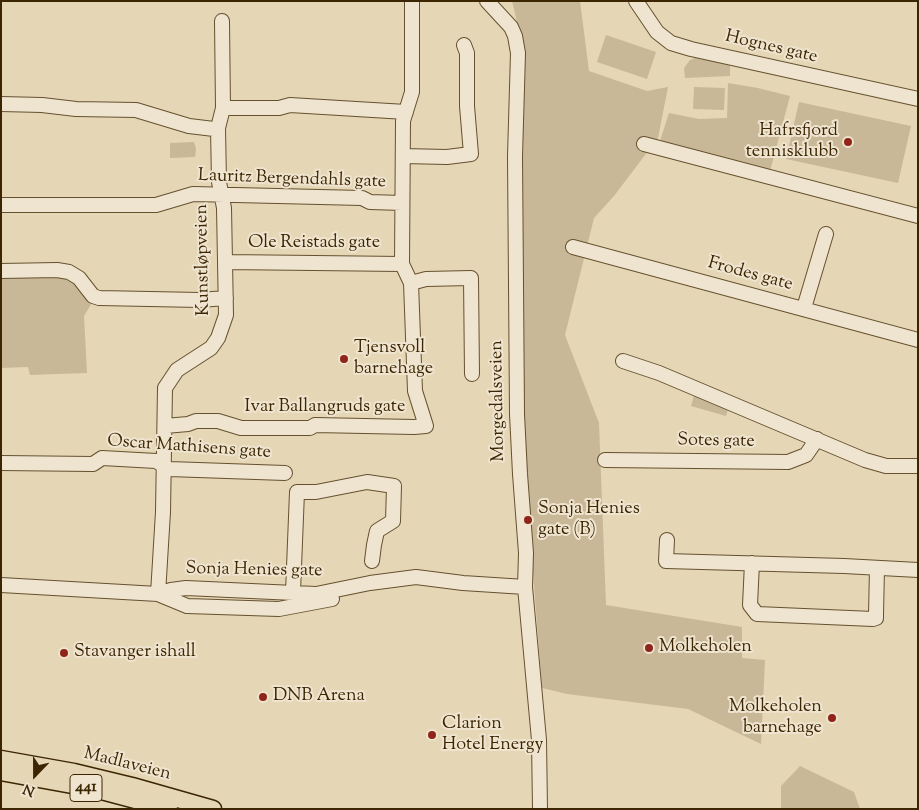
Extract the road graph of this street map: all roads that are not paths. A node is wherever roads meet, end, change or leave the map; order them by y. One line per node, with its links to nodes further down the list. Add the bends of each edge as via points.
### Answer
1 (412, 1): 9 (street, via 412,92)
2 (488, 1): 41 (street, Morgedalsveien, via 511,27 518,53 515,180 517,414 526,553)
3 (636, 1): 6 (street, Hognes gate, via 657,32 671,43)
4 (222, 21): 8 (street, Kunstløpveien)
5 (464, 44): 12 (street, via 471,154)
6 (918, 99)
7 (1, 104): 10 (street, via 136,110 189,126)
8 (223, 108): 9 (street, via 279,108 290,105); 10 (street, Kunstløpveien)
9 (406, 112): 12 (street)
10 (218, 128): 13 (street, Kunstløpveien)
11 (644, 144): 16 (street)
12 (403, 156): 14 (street)
13 (222, 194): 14 (street, Lauritz Bergendahls gate, via 362,198 370,202); 15 (street, Lauritz Bergendahls gate, via 193,194 156,205); 19 (street, Kunstløpveien)
14 (402, 203): 20 (street)
15 (1, 205)
16 (918, 216)
17 (826, 234): 24 (street)
18 (573, 247): 24 (street, Frodes gate)
19 (226, 262): 20 (street, Ole Reistads gate); 23 (street, Kunstløpveien)
20 (402, 264): 22 (street)
21 (1, 271): 23 (street, via 69,272 99,298)
22 (411, 283): 27 (street, Morgedalsveien, via 426,279 471,278); 28 (street, Ivar Ballangruds gate, via 415,391 426,426 241,428 218,421)
23 (226, 298): 28 (street, Kunstløpveien, via 226,314 218,338 211,348 177,370 165,388)
24 (804, 308): 25 (street, Frodes gate)
25 (918, 340)
26 (623, 361): 29 (street, Sotes gate)
27 (472, 374)
28 (165, 426): 32 (street, Kunstløpveien)
29 (817, 440): 30 (street, Sotes gate, via 806,455 788,462); 33 (street, Sotes gate, via 877,464)
30 (605, 460)
31 (1, 463): 32 (street, Oscar Mathisens gate, via 93,464 102,458)
32 (163, 464): 34 (street, Oscar Mathisens gate, via 169,469); 44 (street, Kunstløpveien)
33 (918, 466)
34 (285, 473)
35 (667, 540): 37 (street, via 666,561)
36 (372, 561): 43 (street, via 377,532 393,521 394,486 367,482 316,492 297,492)
37 (752, 563): 38 (street); 38 (street, via 750,605 757,614 867,619 876,618)
38 (877, 568): 39 (street)
39 (918, 570)
40 (1, 585): 44 (street, Sonja Henies gate)
41 (525, 587): 42 (street, Sonja Henies gate, via 416,577); 49 (street, Morgedalsveien, via 539,740)
42 (349, 588): 43 (street, Sonja Henies gate, via 316,594); 44 (street, Sonja Henies gate, via 332,599 279,609 187,606)
43 (293, 592): 44 (street, Sonja Henies gate, via 186,588)
44 (158, 594)
45 (1, 759): 48 (main road, Madlaveien / 441, via 74,772)
46 (1, 772): 47 (main road, Madlaveien / 441)
47 (169, 809)
48 (213, 809)
49 (540, 809)

